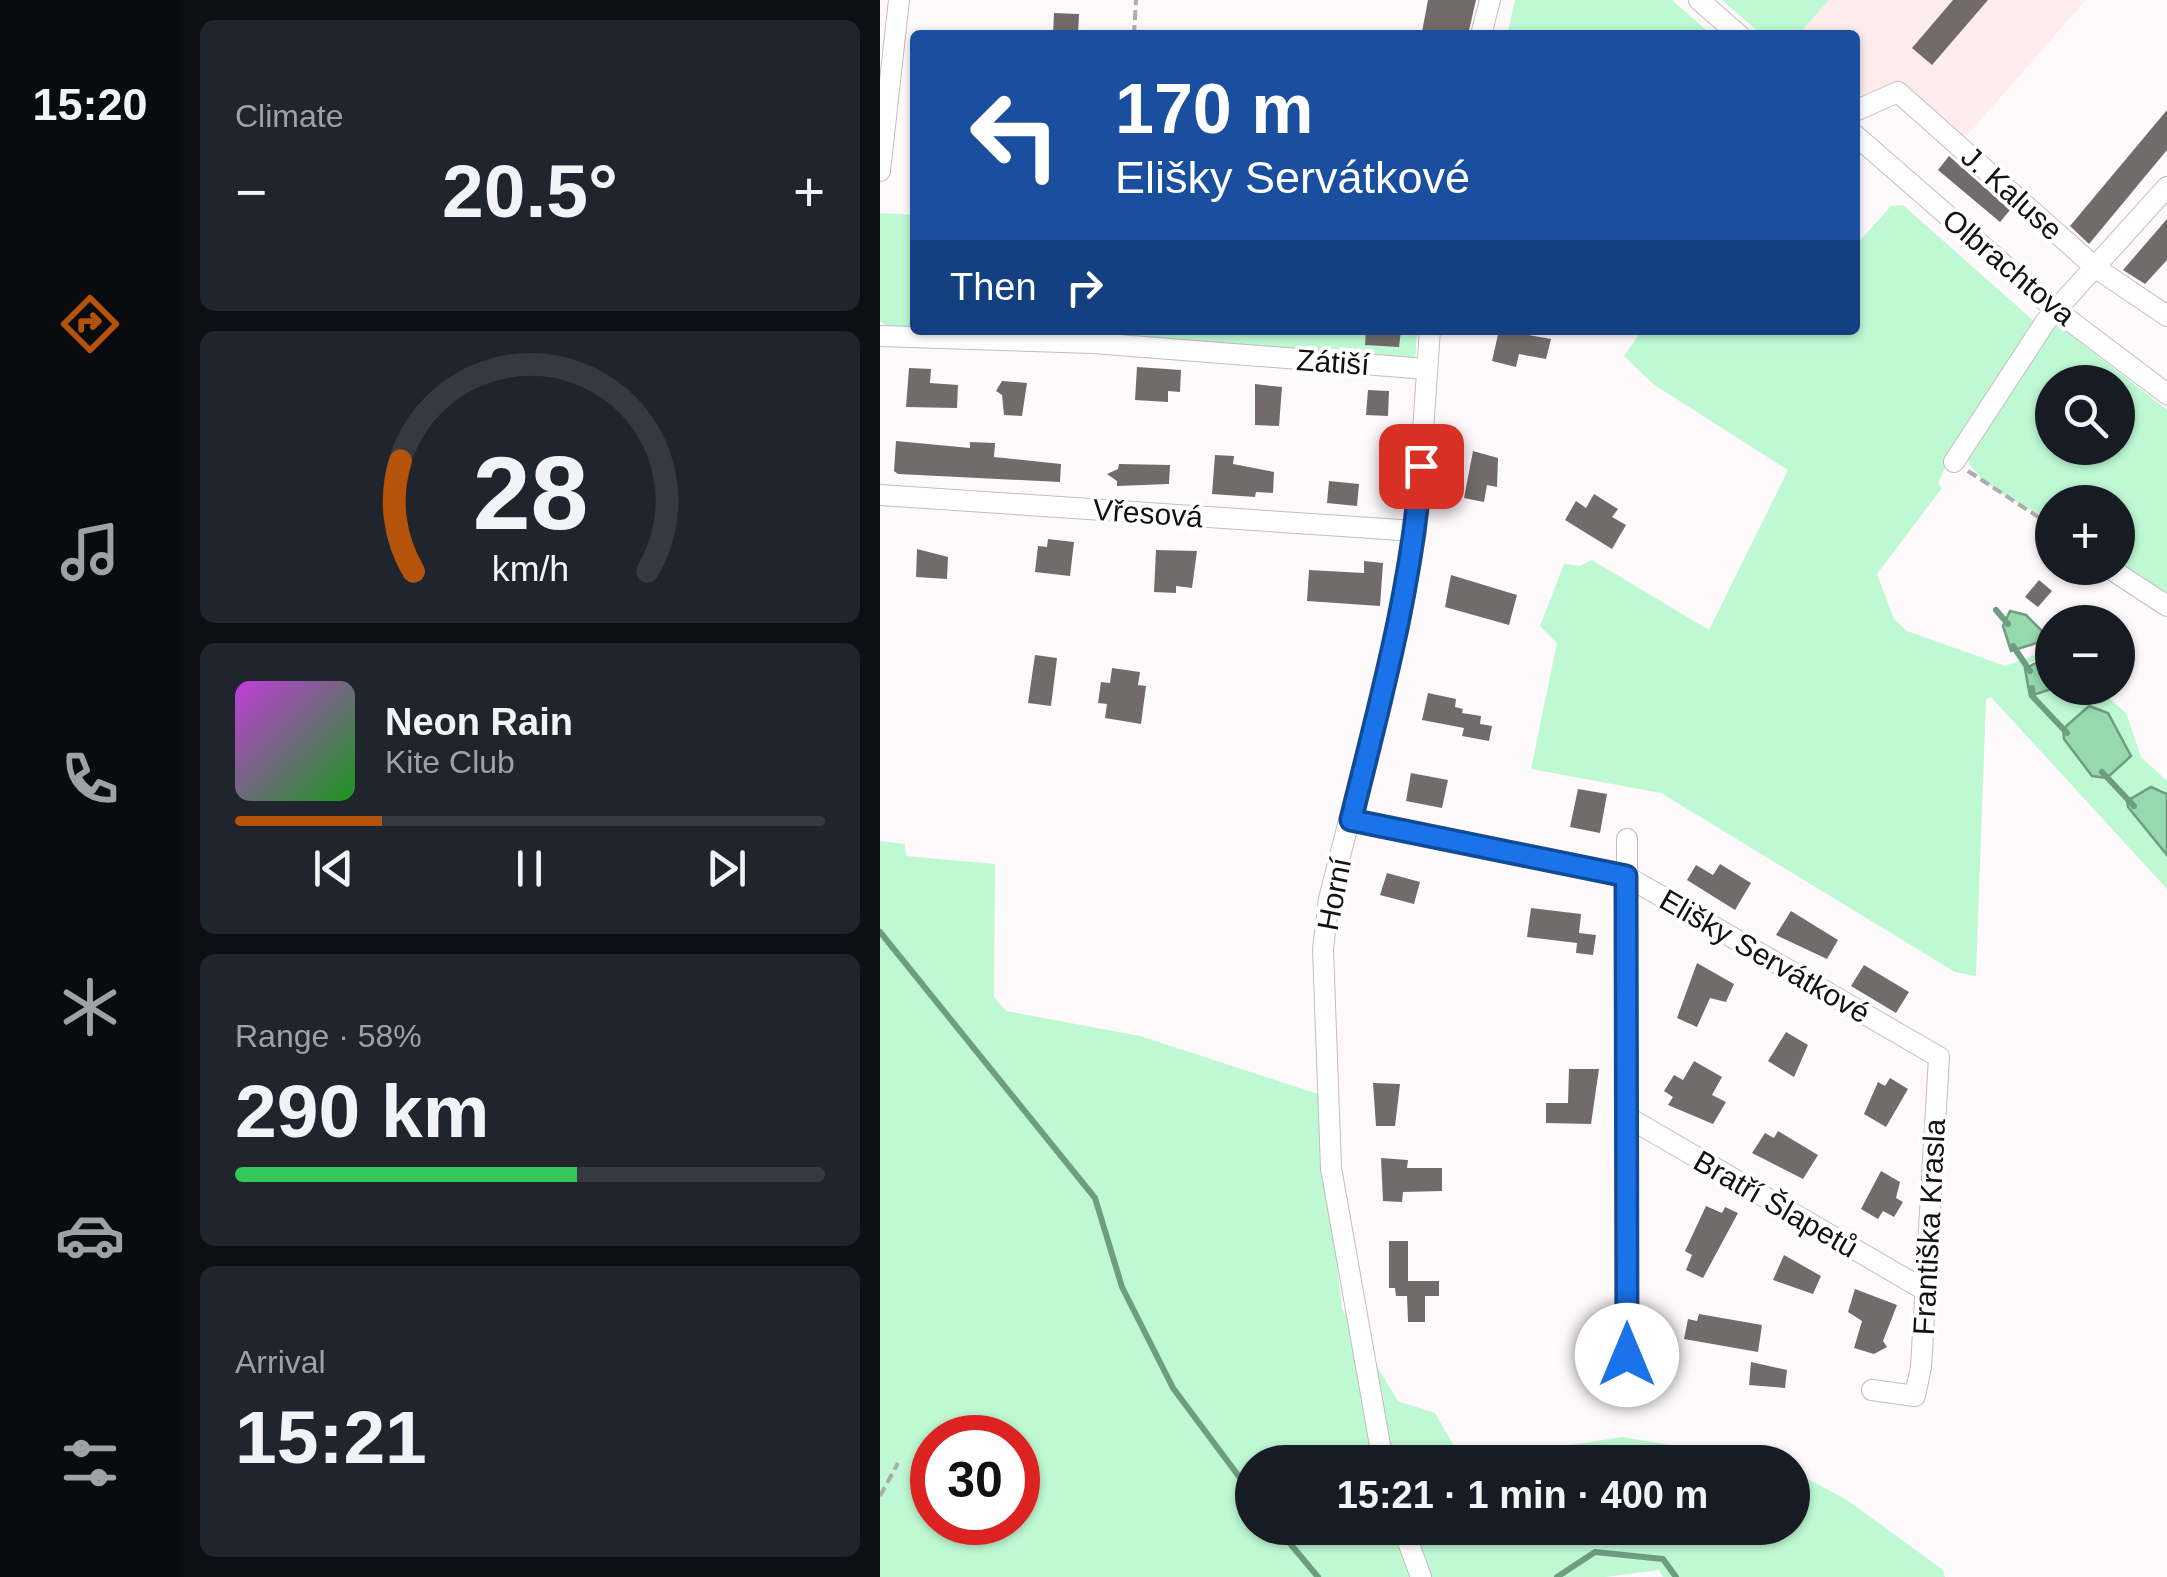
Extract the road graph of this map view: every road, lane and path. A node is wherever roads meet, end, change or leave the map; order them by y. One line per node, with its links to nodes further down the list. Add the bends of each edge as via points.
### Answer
1 (899, 0): 9 (street)
2 (1136, 0): 5 (path)
3 (1490, 0): 6 (street)
4 (1699, 0): 7 (street)
5 (1134, 30)
6 (1483, 30)
7 (1733, 30)
8 (1860, 109): 13 (street, J. Kaluse, via 1898,92)
9 (882, 125): 11 (street)
10 (1860, 140): 14 (street, Olbrachtova)
11 (880, 172)
12 (2167, 186): 13 (street)
13 (2096, 268): 14 (street); 15 (street, J. Kaluse)
14 (2058, 311): 19 (street, Olbrachtova); 20 (street)
15 (2167, 316)
16 (1430, 335): 18 (street, Horní)
17 (880, 336): 18 (street, Zátiší, via 1093,343)
18 (1427, 369): 23 (street, Horní)
19 (2167, 394)
20 (1954, 462): 22 (path)
21 (880, 495): 23 (street, Vřesová)
22 (2035, 515)
23 (1416, 531): 26 (street, Horní)
24 (2135, 585): 25 (street)
25 (2167, 606)
26 (1351, 820): 28 (street, Elišky Servátkové); 36 (street, Horní, via 1329,899 1324,1048 1330,1168)
27 (1627, 840): 28 (street)
28 (1626, 876): 29 (street, Elišky Servátkové); 30 (street)
29 (1939, 1057): 31 (street, Františka Krasla)
30 (1629, 1118): 31 (street, Bratří Šlapetů); 33 (street)
31 (1923, 1289): 35 (street, Františka Krasla, via 1915,1396)
32 (1602, 1351): 33 (street)
33 (1627, 1355): 34 (street)
34 (1664, 1360)
35 (1872, 1390)
36 (1381, 1445)
37 (898, 1464): 38 (path)
38 (880, 1496)
39 (1409, 1545): 40 (street)
40 (1421, 1577)

